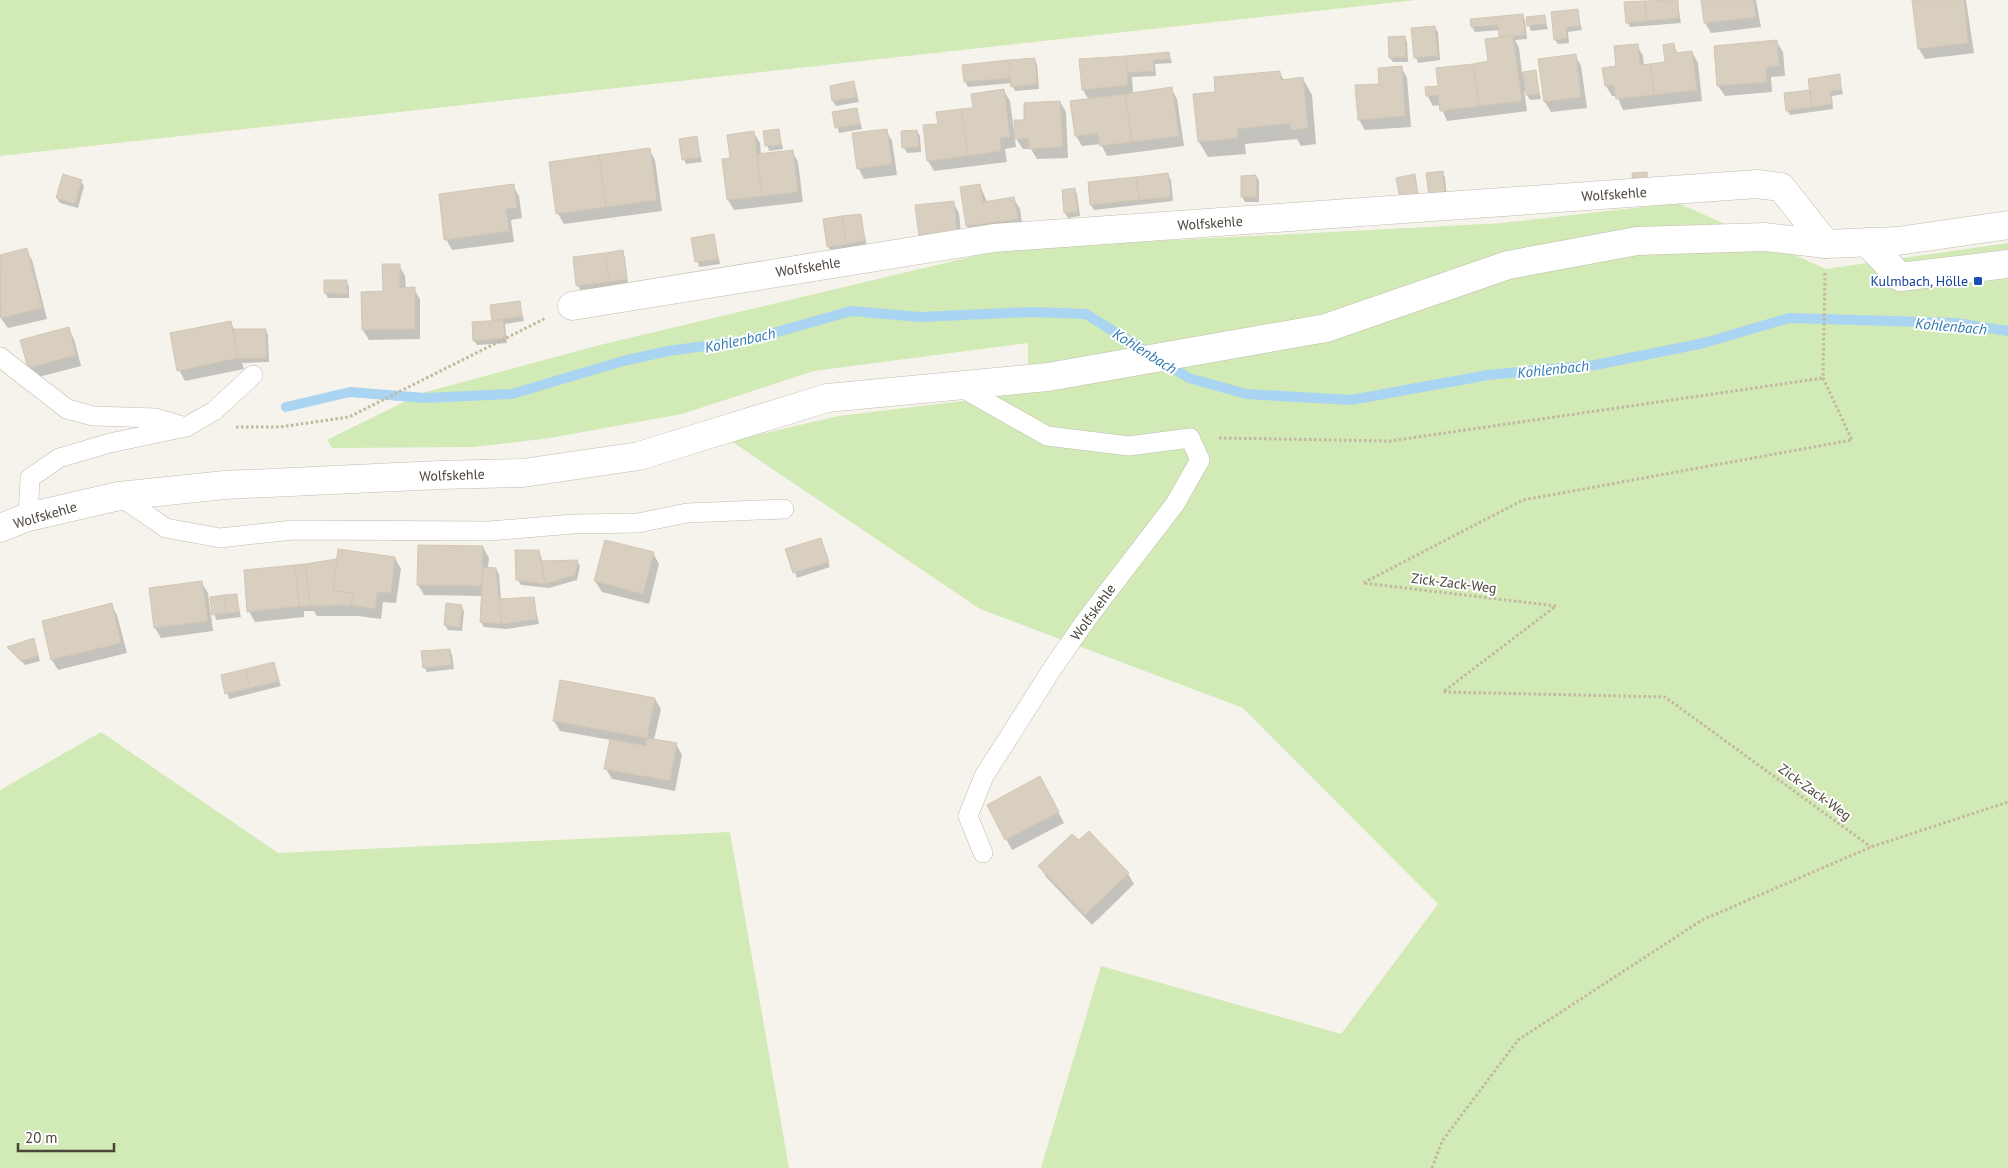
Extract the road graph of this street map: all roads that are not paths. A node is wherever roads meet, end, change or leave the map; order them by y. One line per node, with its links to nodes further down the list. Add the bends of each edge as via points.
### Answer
1 (2008, 225): 2 (street, Wolfskehle, via 1898,241)
2 (1867, 242): 3 (street, Wolfskehle); 4 (street, via 1900,277)
3 (1826, 244): 5 (street, Wolfskehle, via 1781,187 1757,184 994,238); 8 (street, Wolfskehle, via 1765,237 1637,241 1508,265 1326,328 1048,377)
4 (2008, 264)
5 (572, 306)
6 (0, 357): 9 (lane, via 67,409 93,416 156,418)
7 (253, 375): 9 (lane, via 214,410)
8 (956, 384): 10 (street, Wolfskehle, via 827,398 639,456 523,473 225,485); 14 (lane, Wolfskehle, via 1047,436 1129,446 1190,438 1200,460 1175,504 1089,616 984,776 968,816)
9 (186, 427): 12 (lane, via 59,458 30,478)
10 (119, 496): 11 (lane, via 166,528 220,538 293,530 489,531 638,523 687,513); 12 (street, Wolfskehle)
11 (784, 509)
12 (28, 517): 13 (street, Wolfskehle)
13 (0, 528)
14 (983, 853)

